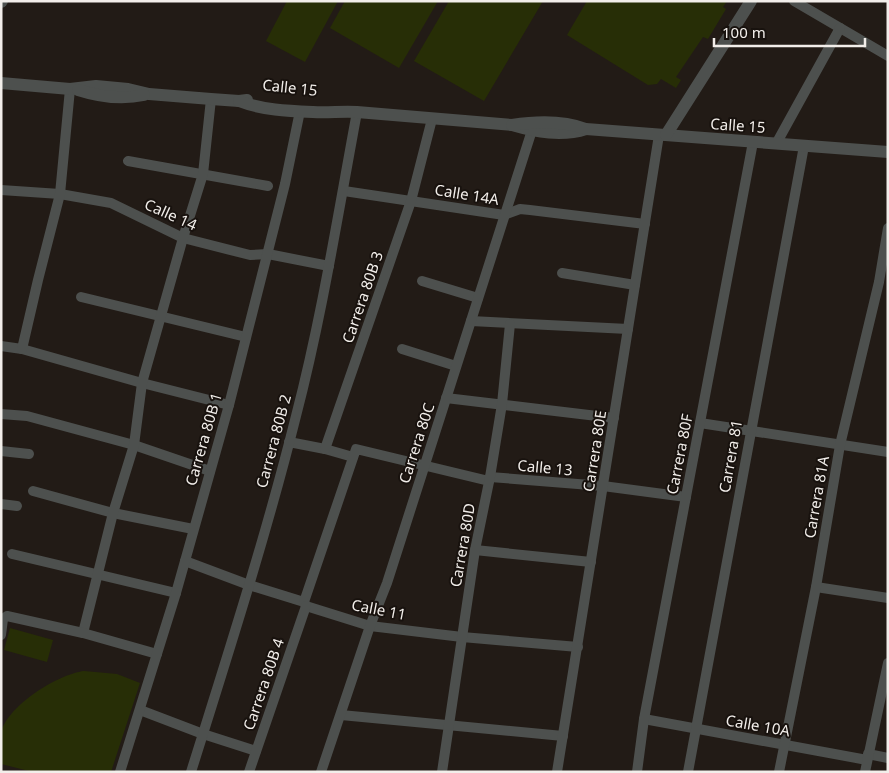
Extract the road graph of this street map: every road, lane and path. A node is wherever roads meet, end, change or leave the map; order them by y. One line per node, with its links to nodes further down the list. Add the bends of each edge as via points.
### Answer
1 (751, 1): 14 (street)
2 (794, 1): 3 (street)
3 (840, 28): 4 (street); 16 (street)
4 (888, 56)
5 (1, 83): 6 (street, Calle 15)
6 (71, 89): 7 (street, Calle 15, via 96,96 127,98 149,94); 24 (street)
7 (211, 100): 8 (street, Calle 15); 20 (street)
8 (239, 102): 9 (street, Calle 15, via 256,99 317,104); 10 (street, Calle 15)
9 (338, 110): 10 (street, Calle 15); 11 (street, Calle 15)
10 (300, 111): 30 (street, Carrera 80B 1)
11 (357, 112): 12 (street, Calle 15); 23 (street, Carrera 80B 2)
12 (432, 118): 13 (street, Calle 15); 25 (street, Carrera 80B 3)
13 (533, 126): 14 (street, Calle 15, via 572,134 586,129); 26 (street, Carrera 80C)
14 (663, 135): 15 (street, Calle 15); 27 (street, Carrera 80E)
15 (753, 142): 16 (street, Calle 15); 53 (street, Carrera 80F)
16 (776, 144): 17 (street, Calle 15)
17 (804, 146): 18 (street, Calle 15); 54 (street, Carrera 81)
18 (887, 150)
19 (128, 161): 20 (street)
20 (202, 174): 21 (street); 29 (street)
21 (268, 186)
22 (1, 190): 24 (street, Calle 14)
23 (344, 191): 25 (street, Calle 14A); 31 (street, Carrera 80B 2)
24 (60, 194): 29 (street, Calle 14, via 111,203); 44 (street)
25 (411, 201): 26 (street, Calle 14A); 58 (street, Carrera 80B 3)
26 (504, 215): 27 (street, Calle 14A, via 520,209); 37 (street, Carrera 80C)
27 (645, 224): 35 (street, Carrera 80E)
28 (888, 228): 34 (street, Carrera 81A)
29 (183, 238): 30 (street, Calle 14, via 250,255); 38 (street)
30 (268, 254): 31 (street, Calle 14); 42 (street, Carrera 80B 1)
31 (329, 266): 55 (street, Carrera 80B 2)
32 (562, 273): 35 (street)
33 (422, 281): 37 (street)
34 (883, 283): 57 (street, Carrera 81A)
35 (635, 285): 41 (street, Carrera 80E)
36 (82, 297): 38 (street)
37 (478, 298): 39 (street, Carrera 80C)
38 (161, 316): 42 (street); 47 (street)
39 (471, 321): 40 (street); 46 (street, Carrera 80C)
40 (510, 324): 41 (street); 49 (street, Carrera 80D)
41 (628, 329): 52 (street, Carrera 80E)
42 (246, 337): 50 (street, Carrera 80B 1)
43 (1, 346): 44 (street)
44 (22, 349): 47 (street)
45 (402, 349): 46 (street)
46 (456, 366): 48 (street, Carrera 80C)
47 (142, 383): 50 (street); 56 (street)
48 (446, 398): 49 (street); 63 (street, Carrera 80C)
49 (502, 404): 52 (street); 65 (street, Carrera 80D)
50 (229, 406): 64 (street, Carrera 80B 1)
51 (1, 414): 56 (street, via 27,416)
52 (614, 418): 66 (street, Carrera 80E)
53 (700, 423): 54 (street); 68 (street, Carrera 80F)
54 (752, 431): 57 (street); 94 (street, Carrera 81)
55 (289, 442): 58 (street); 78 (street, Carrera 80B 2)
56 (134, 445): 64 (street); 71 (street)
57 (840, 445): 60 (street); 79 (street, Carrera 81A)
58 (325, 449): 61 (street, Calle 13)
59 (1, 451): 62 (street)
60 (888, 452)
61 (355, 453): 63 (street, Calle 13); 82 (street, Carrera 80B 4)
62 (29, 454)
63 (425, 465): 65 (street, Calle 13); 83 (street, Carrera 80C)
64 (210, 471): 72 (street, Carrera 80B 1)
65 (490, 479): 66 (street, Calle 13); 73 (street, Carrera 80D)
66 (603, 486): 68 (street, Calle 13); 76 (street, Carrera 80E)
67 (33, 491): 71 (street)
68 (686, 497): 92 (street, Carrera 80F)
69 (1, 504): 70 (street)
70 (17, 506)
71 (112, 513): 72 (street); 77 (street)
72 (193, 529): 75 (street, Carrera 80B 1)
73 (475, 550): 76 (street); 86 (street, Carrera 80D)
74 (12, 554): 77 (street)
75 (185, 561): 78 (street, Calle 11); 80 (street, Carrera 80B 1)
76 (591, 562): 87 (street, Carrera 80E)
77 (97, 574): 80 (street); 84 (street)
78 (249, 585): 82 (street, Calle 11); 95 (street, Carrera 80B 2)
79 (816, 587): 81 (street); 97 (street, Carrera 81A)
80 (176, 593): 88 (street, Carrera 80B 1)
81 (888, 598)
82 (305, 604): 83 (street, Calle 11); 98 (street, Carrera 80B 4)
83 (370, 626): 86 (street, Calle 11); 91 (street, Carrera 80C)
84 (83, 633): 85 (street, via 7,616 3,619); 88 (street)
85 (1, 635)
86 (462, 637): 87 (street, Calle 11); 93 (street, Carrera 80D)
87 (578, 648): 96 (street, Carrera 80E)
88 (157, 654): 90 (street, Carrera 80B 1)
89 (888, 663): 99 (street)
90 (140, 710): 95 (street); 101 (street, Carrera 80B 1)
91 (341, 715): 93 (street); 104 (street, Carrera 80C)
92 (644, 719): 94 (street, Calle 10A); 107 (street, Carrera 80F)
93 (449, 724): 96 (street); 105 (street, Carrera 80D)
94 (696, 730): 97 (street, Calle 10A); 108 (street, Carrera 81)
95 (203, 734): 98 (street); 102 (street, Carrera 80B 2)
96 (563, 736): 106 (street, Carrera 80E)
97 (784, 745): 99 (street, Calle 10A); 109 (street, Carrera 81A)
98 (256, 751): 103 (street, Carrera 80B 4)
99 (868, 757): 100 (street, Calle 10A); 110 (street)
100 (888, 758)
101 (120, 772)
102 (191, 772)
103 (249, 772)
104 (322, 772)
105 (442, 772)
106 (557, 772)
107 (637, 772)
108 (688, 772)
109 (779, 772)
110 (865, 772)

